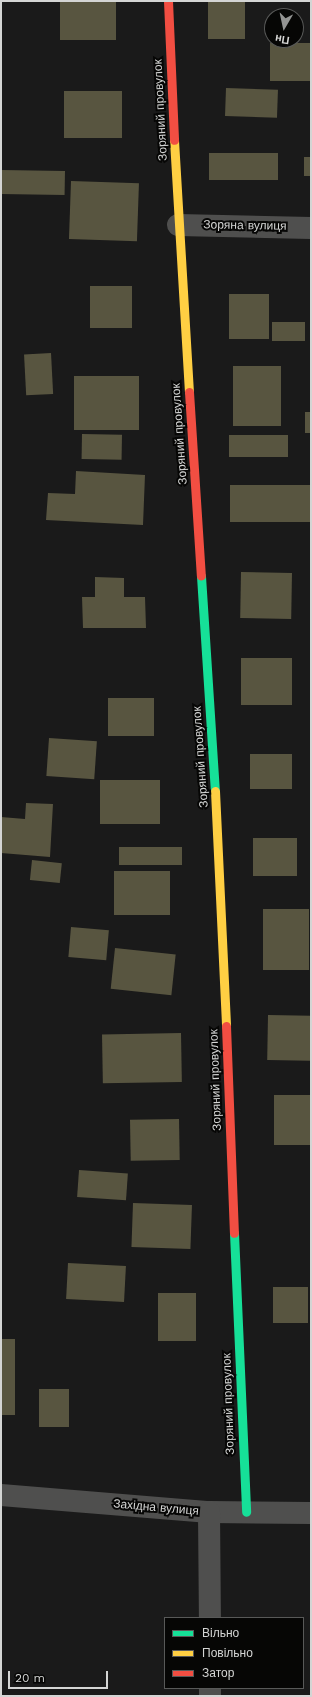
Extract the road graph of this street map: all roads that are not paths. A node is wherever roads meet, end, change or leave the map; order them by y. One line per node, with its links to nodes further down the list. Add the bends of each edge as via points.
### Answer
1 (168, 1): 2 (street, Зоряний провулок)
2 (178, 225): 3 (street, Зоряна вулиця); 6 (street, Зоряний провулок, via 218,840)
3 (311, 228)
4 (1, 1496): 5 (street, Західна вулиця)
5 (210, 1512): 6 (street, Західна вулиця); 8 (street)
6 (246, 1512): 7 (street, Західна вулиця)
7 (311, 1513)
8 (210, 1617)

